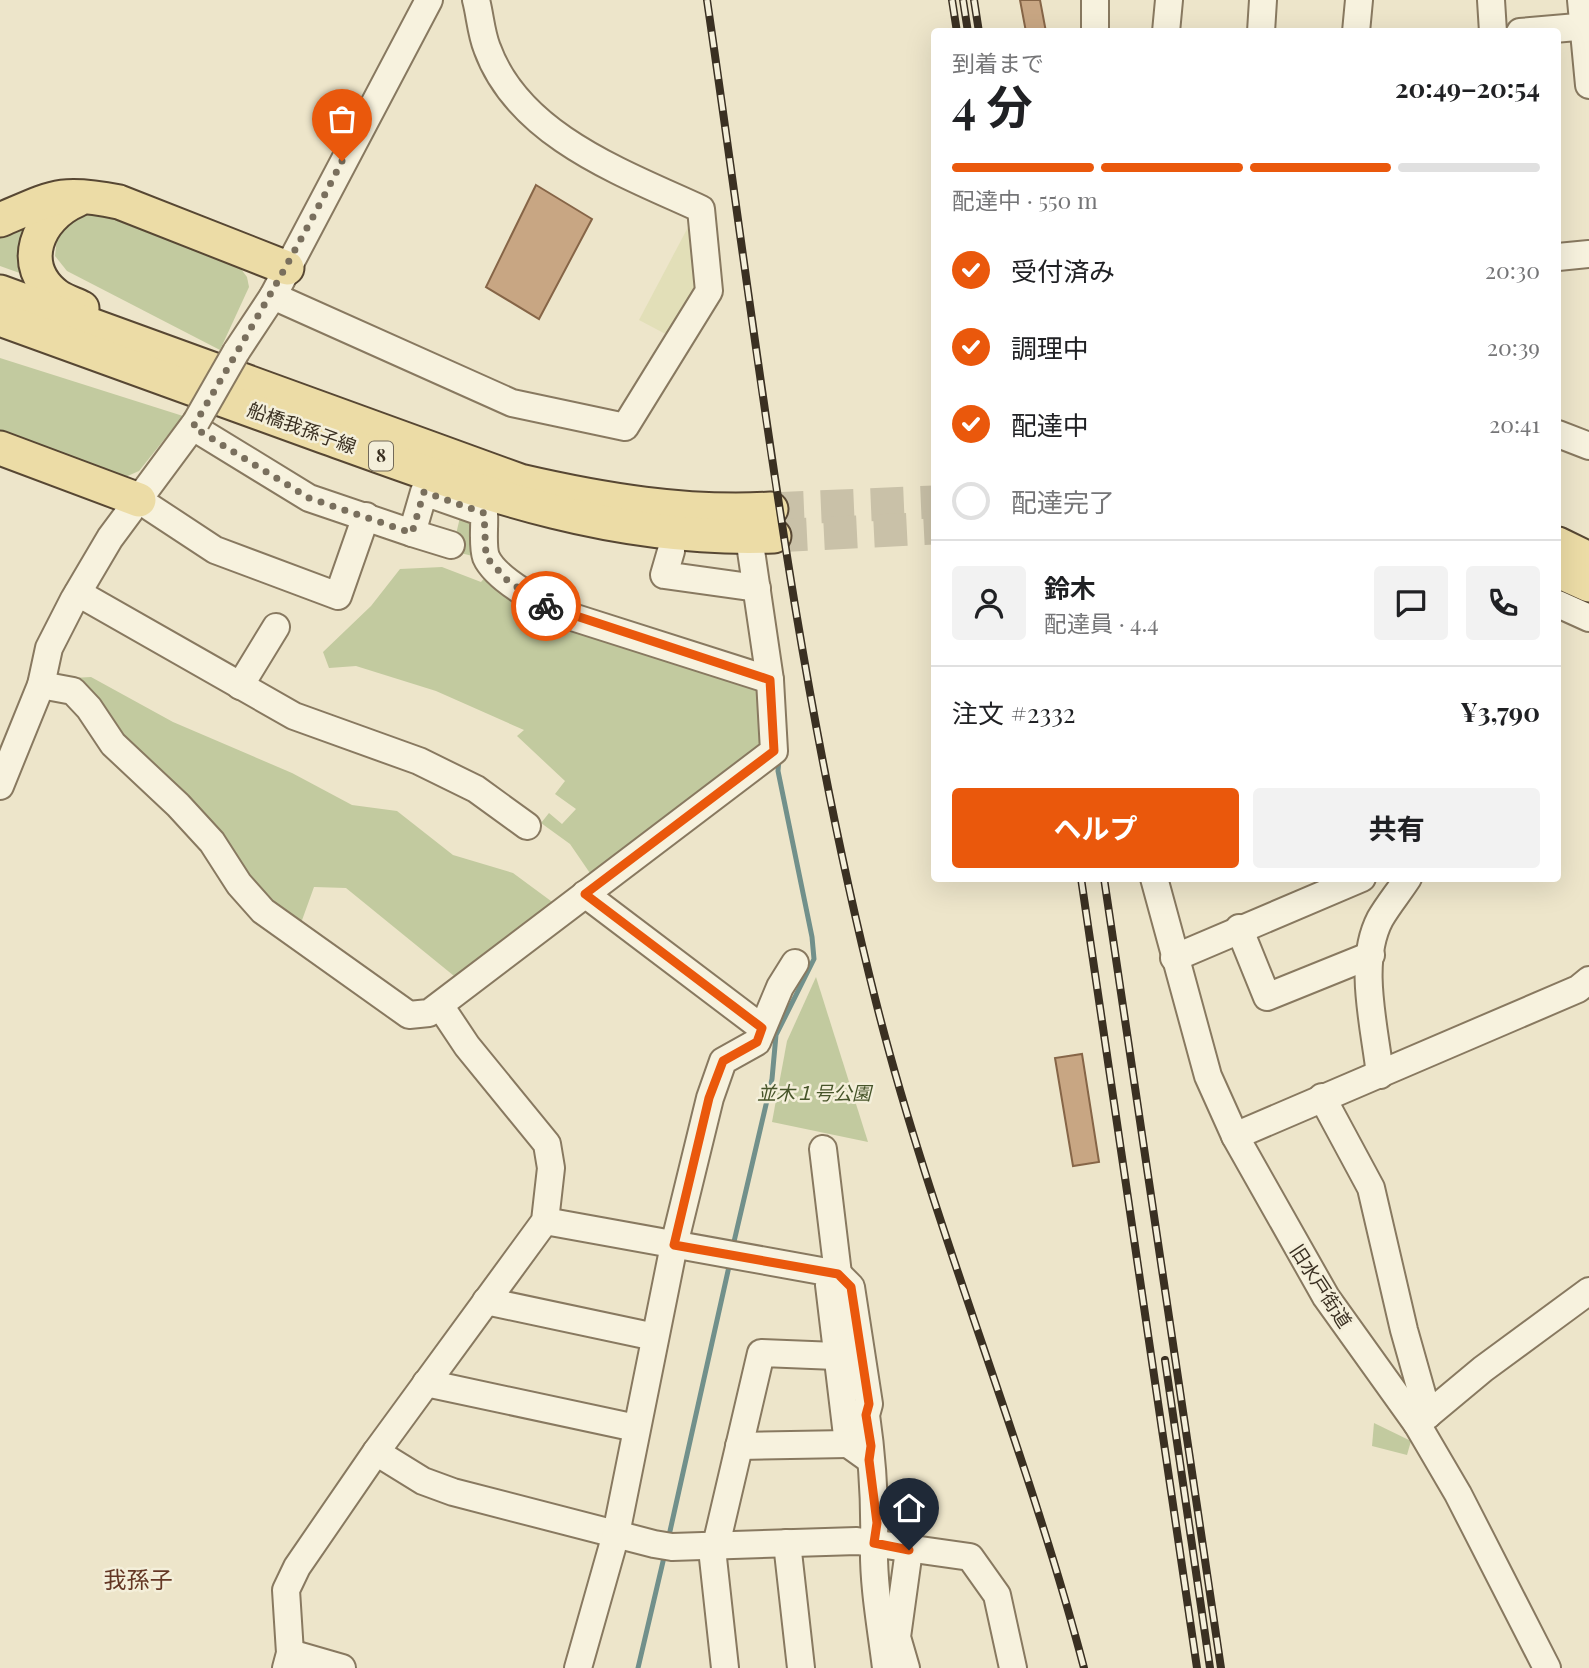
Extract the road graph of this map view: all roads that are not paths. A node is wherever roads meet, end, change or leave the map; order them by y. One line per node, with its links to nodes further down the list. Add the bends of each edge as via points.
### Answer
1 (429, 0): 20 (street)
2 (477, 0): 20 (street, via 487,48 500,72 514,95 550,130 622,172 701,209 709,291 625,427 512,403)
3 (1095, 0): 9 (street)
4 (1169, 0): 10 (street)
5 (1263, 0): 11 (street)
6 (1359, 0): 12 (street)
7 (1491, 0): 13 (street)
8 (1585, 17): 14 (street); 15 (street)
9 (1095, 28)
10 (1166, 28)
11 (1261, 28)
12 (1356, 28)
13 (1493, 28)
14 (1537, 28)
15 (1589, 85)
16 (100, 198): 17 (main road, via 57,195); 20 (main road, via 119,202); 24 (main road, via 76,201 56,210 45,222 36,239 40,273 56,295)
17 (0, 219)
18 (1589, 254): 19 (street)
19 (1561, 257)
20 (280, 282): 25 (street, bridge)
21 (0, 292): 24 (main road, 船橋我孫子線 / 8)
22 (0, 319): 24 (main road, 船橋我孫子線 / 8)
23 (0, 341): 24 (main road, via 125,377)
24 (187, 373): 29 (main road, 船橋我孫子線 / 8); 32 (main road, 船橋我孫子線 / 8, via 520,481)
25 (195, 424): 30 (street); 31 (street, via 309,498)
26 (1561, 435): 27 (street)
27 (1589, 446)
28 (0, 448): 30 (main road)
29 (426, 482): 32 (main road, 船橋我孫子線 / 8, via 626,527); 33 (street); 47 (street, via 484,513 486,557 508,581 539,603)
30 (139, 500): 31 (street, via 215,550 338,596); 43 (street)
31 (366, 516): 33 (street)
32 (765, 527): 42 (street)
33 (412, 533): 37 (street)
34 (1561, 542): 35 (street)
35 (1589, 543)
36 (1561, 544): 39 (main road)
37 (451, 545)
38 (671, 551): 42 (street, via 664,575)
39 (1589, 559)
40 (1561, 572): 41 (main road)
41 (1589, 585)
42 (757, 588): 47 (street)
43 (78, 593): 48 (street, via 49,648); 49 (street)
44 (1561, 605): 45 (street)
45 (1589, 618)
46 (276, 627): 49 (street)
47 (770, 680): 55 (street, via 774,751)
48 (41, 685): 50 (street); 61 (street, via 73,691 113,744 212,842 263,911 409,1015)
49 (240, 686): 51 (street, via 294,716 419,761 464,783)
50 (0, 786)
51 (527, 826)
52 (1157, 882): 58 (street, 旧水戸街道)
53 (1352, 882): 56 (street)
54 (1405, 882): 57 (street, via 1380,920)
55 (585, 894): 61 (street); 62 (street)
56 (1239, 928): 57 (street, via 1267,997); 58 (street)
57 (1371, 955): 63 (street)
58 (1174, 958): 65 (street, 旧水戸街道, via 1208,1076)
59 (795, 963): 62 (street)
60 (1585, 993): 63 (street)
61 (441, 1007): 67 (street, via 547,1144 550,1180)
62 (762, 1028): 68 (street, via 757,1042 723,1061 709,1098)
63 (1380, 1075): 64 (street)
64 (1322, 1097): 65 (street); 75 (street, via 1371,1188)
65 (1235, 1136): 75 (street, 旧水戸街道, via 1326,1297)
66 (823, 1149): 69 (street)
67 (545, 1221): 68 (street); 71 (street)
68 (674, 1245): 69 (street); 72 (street)
69 (838, 1274): 73 (street, via 851,1287)
70 (1589, 1291): 75 (street)
71 (486, 1301): 72 (street); 74 (street)
72 (655, 1337): 76 (street)
73 (848, 1355): 77 (street, via 761,1353); 79 (street, via 869,1404 866,1415 871,1446)
74 (426, 1383): 76 (street); 78 (street)
75 (1422, 1420): 93 (street, 旧水戸街道)
76 (636, 1428): 80 (street)
77 (739, 1446): 79 (street); 83 (street)
78 (376, 1452): 80 (street, via 423,1481 453,1492); 85 (street, via 286,1590)
79 (858, 1452): 82 (street, via 877,1523)
80 (616, 1534): 83 (street, via 663,1546); 87 (street)
81 (787, 1543): 82 (street); 83 (street); 89 (street)
82 (874, 1543): 84 (street); 90 (street)
83 (715, 1546): 88 (street)
84 (909, 1550): 91 (street, via 897,1637); 92 (street, via 970,1557 997,1595)
85 (288, 1660): 86 (street)
86 (342, 1668)
87 (578, 1668)
88 (724, 1668)
89 (801, 1668)
90 (886, 1668)
91 (906, 1668)
92 (1013, 1668)
93 (1547, 1668)

